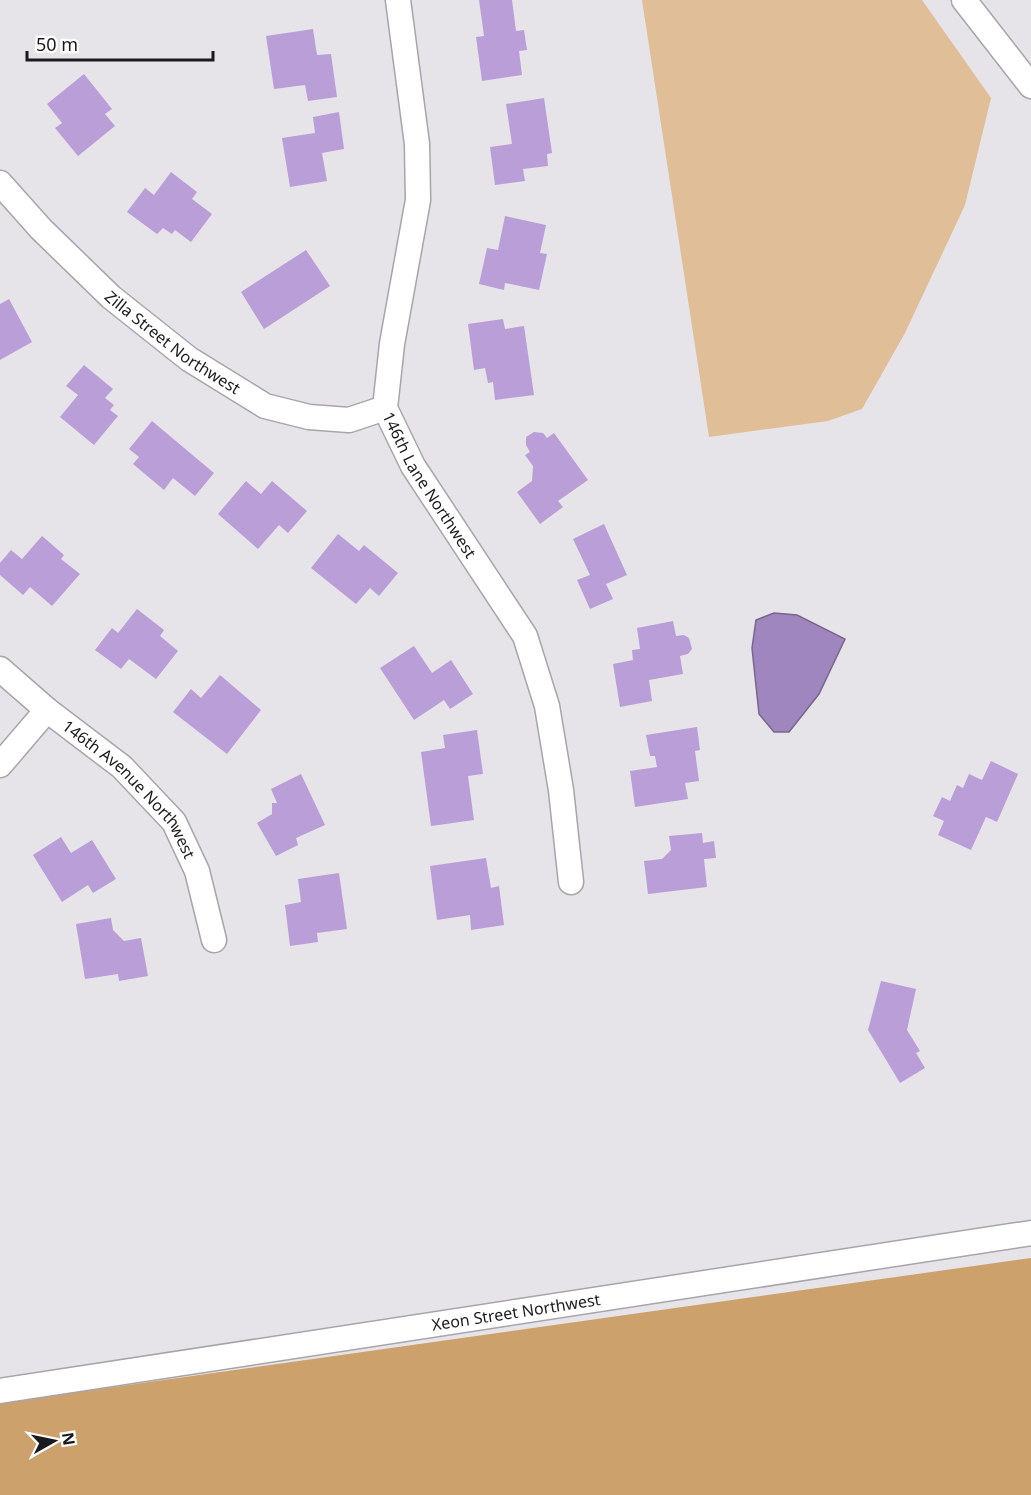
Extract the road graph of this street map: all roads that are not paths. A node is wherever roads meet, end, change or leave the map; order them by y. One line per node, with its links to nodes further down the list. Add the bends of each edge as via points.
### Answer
1 (398, 0): 5 (street, 146th Lane Northwest, via 417,144 418,200 392,344)
2 (964, 0): 3 (street)
3 (1031, 86)
4 (0, 183): 5 (street, Zilla Street Northwest, via 111,297 189,359 265,406 309,417 349,420)
5 (386, 408): 9 (street, 146th Lane Northwest, via 413,466 525,636 547,706)
6 (0, 669): 7 (street, 146th Avenue Northwest)
7 (47, 710): 8 (street); 10 (street, 146th Avenue Northwest, via 122,767 174,822 197,871)
8 (0, 765)
9 (571, 882)
10 (214, 940)
11 (1031, 1233): 12 (street, Xeon Street Northwest)
12 (0, 1391)

